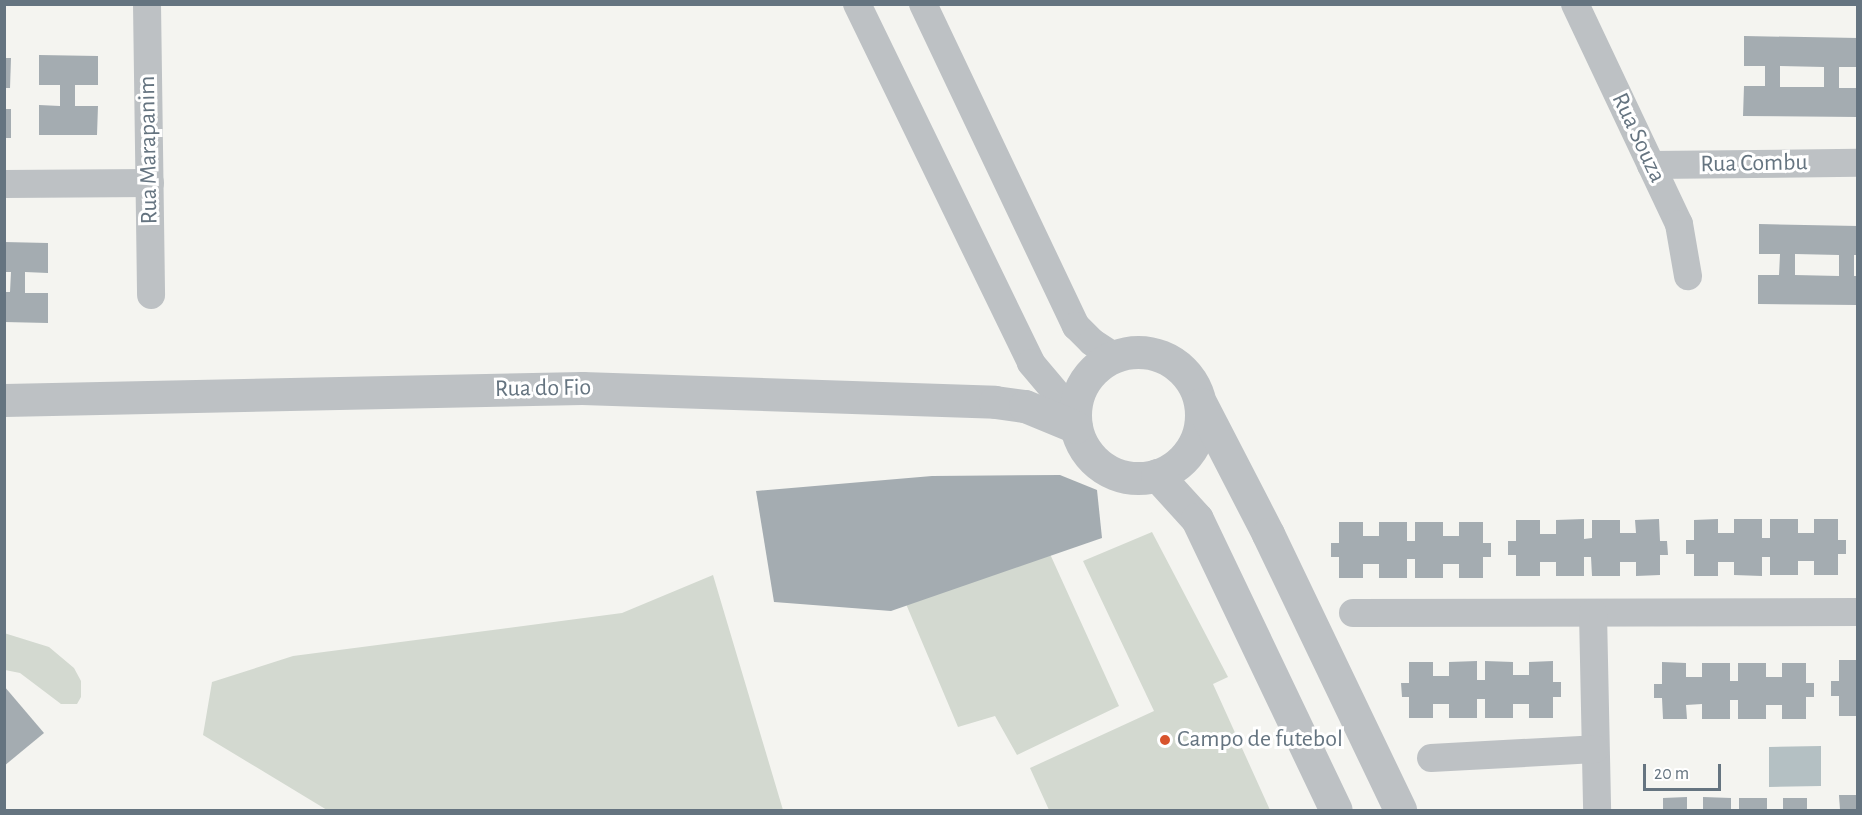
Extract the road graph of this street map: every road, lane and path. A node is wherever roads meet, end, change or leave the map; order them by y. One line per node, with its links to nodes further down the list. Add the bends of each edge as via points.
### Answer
1 (147, 4): 7 (street, Rua Marapanim)
2 (857, 4): 14 (street, via 1031,363)
3 (923, 4): 11 (street, via 1076,326)
4 (1575, 4): 6 (street, Rua Souza)
5 (1857, 163): 6 (street, Rua Combu)
6 (1651, 165): 9 (street, Rua Souza, via 1679,224)
7 (150, 183): 8 (street); 10 (street, Rua Marapanim)
8 (4, 184)
9 (1688, 276)
10 (151, 295)
11 (1115, 357): 13 (street, via 1133,352 1169,360 1195,387); 14 (street, via 1086,380 1078,397)
12 (4, 400): 14 (street, Rua do Fio, via 594,388 995,402)
13 (1201, 404): 15 (street, via 1201,423 1192,448 1173,468); 22 (street)
14 (1076, 421): 15 (street, via 1087,451 1106,469 1131,477)
15 (1157, 475): 21 (street, via 1197,519)
16 (1857, 612): 18 (street)
17 (1353, 613): 18 (street)
18 (1593, 613): 19 (street)
19 (1595, 749): 20 (street); 23 (street)
20 (1431, 758)
21 (1336, 810)
22 (1400, 810)
23 (1597, 810)

